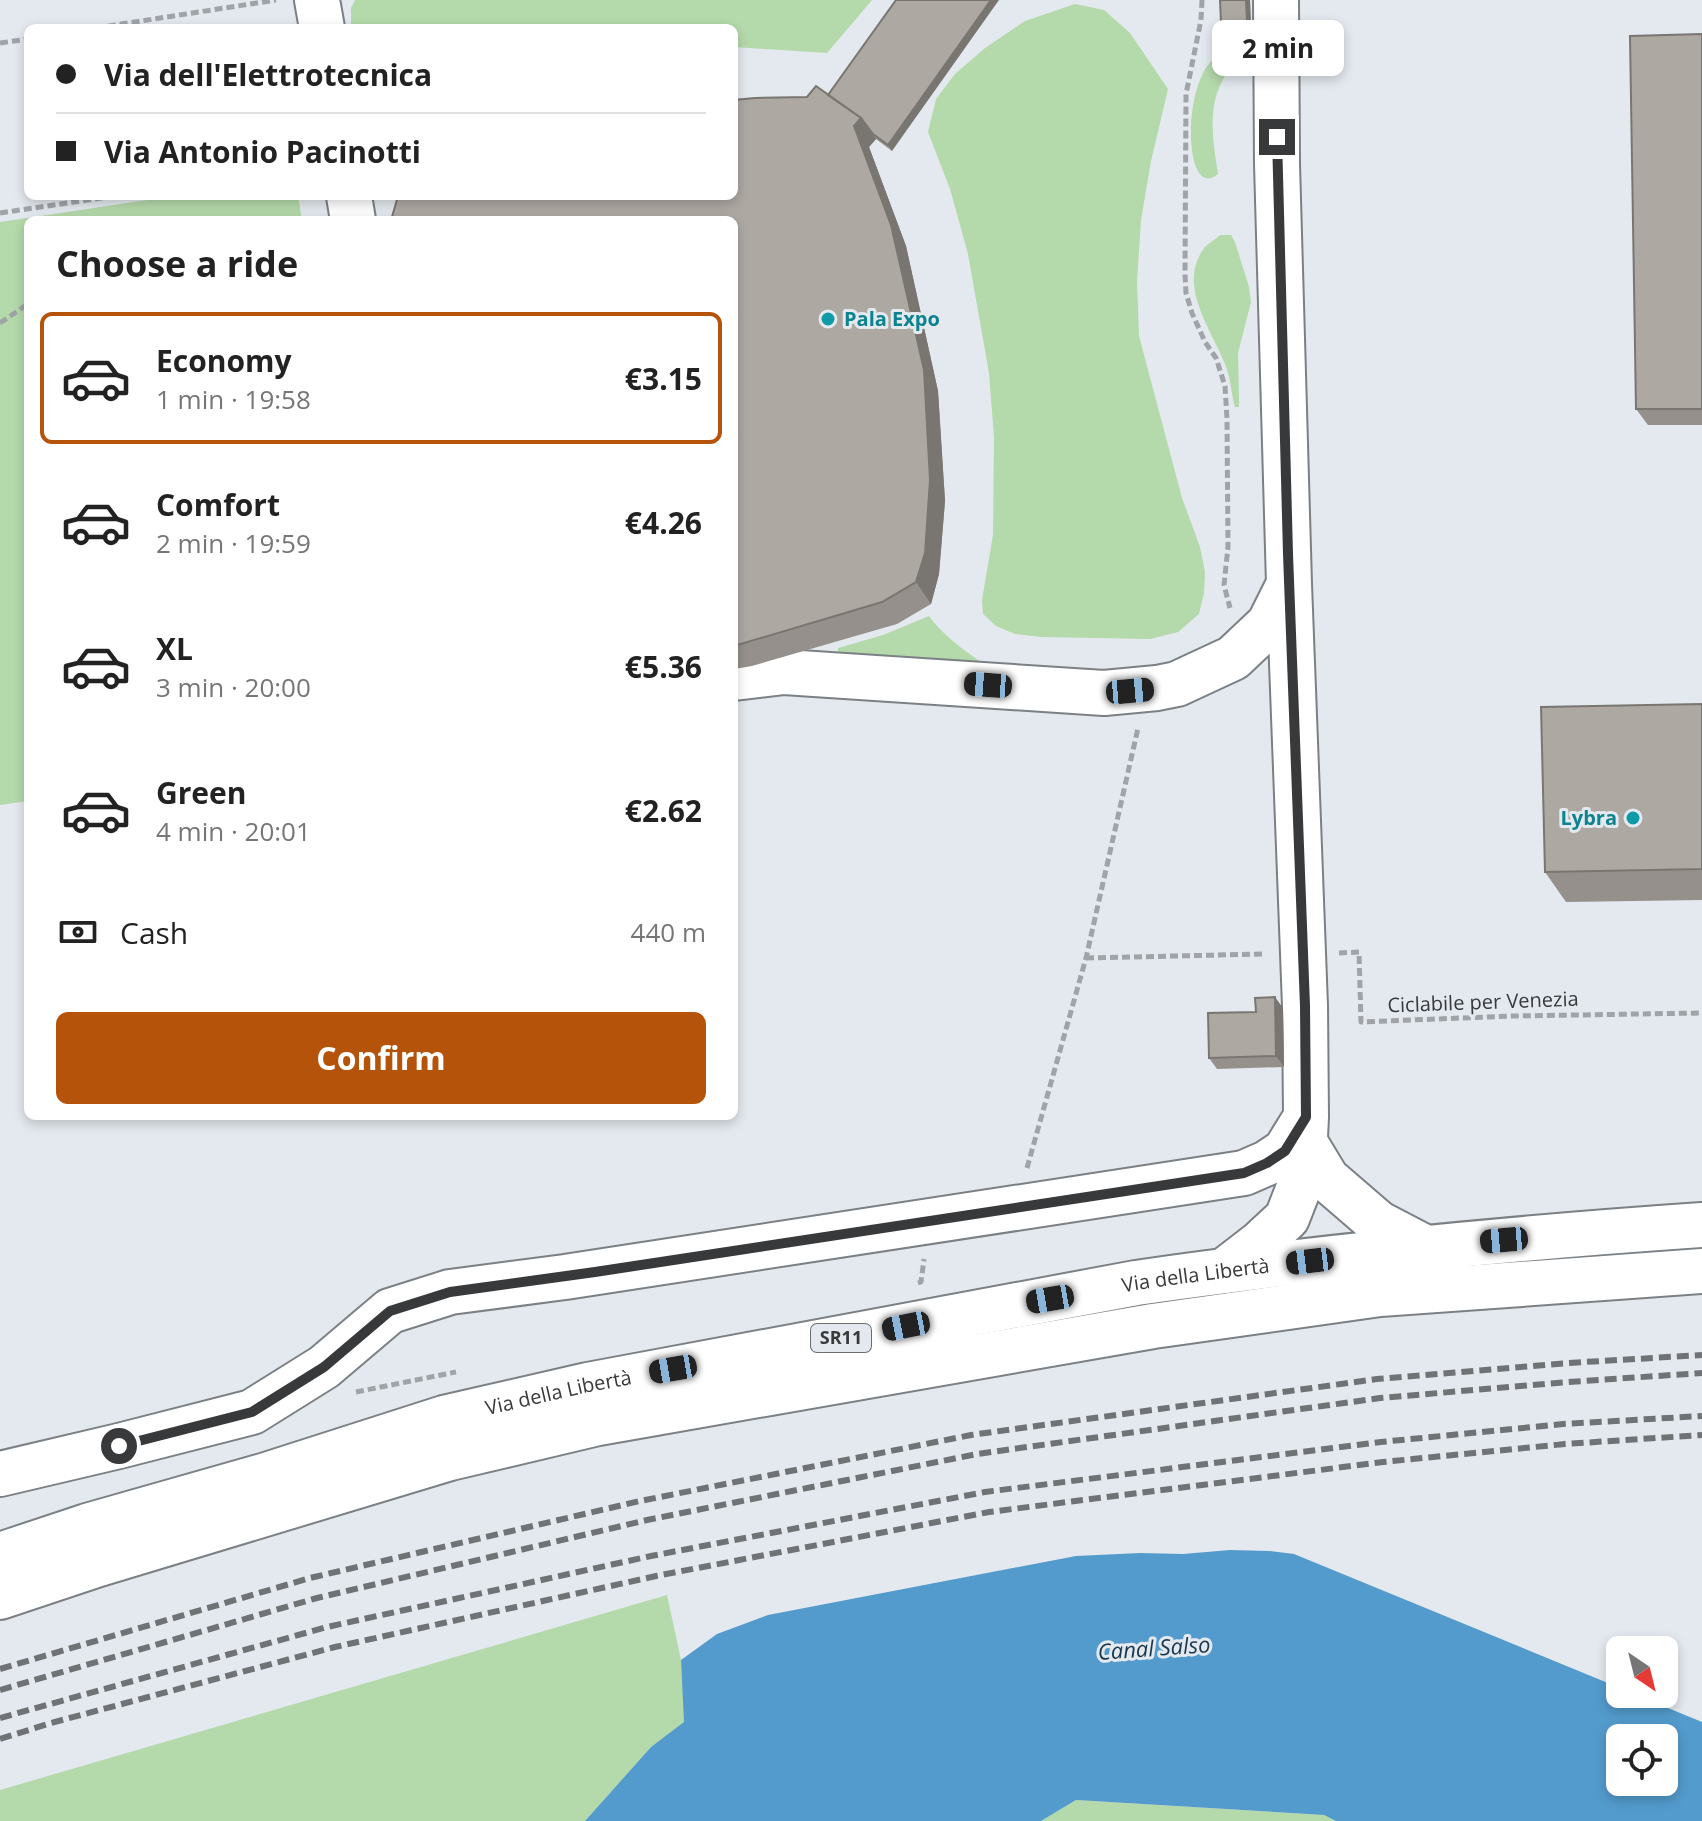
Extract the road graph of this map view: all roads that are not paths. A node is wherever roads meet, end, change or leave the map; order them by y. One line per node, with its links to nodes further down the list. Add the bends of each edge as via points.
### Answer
1 (317, 0): 3 (main road)
2 (1276, 0): 4 (main road)
3 (321, 24)
4 (1289, 584): 5 (main road, via 1269,624 1233,658 1148,703 1104,693 784,672); 6 (main road)
5 (738, 678)
6 (1305, 1129): 8 (main road, via 1327,1179 1378,1223); 9 (main road, via 1303,1177 1287,1218); 11 (main road, via 1285,1151 1244,1173 450,1292 390,1311 324,1367 252,1412)
7 (1702, 1225): 8 (main road, Via della Libertà / SR11)
8 (1424, 1247): 9 (main road, Via della Libertà / SR11)
9 (1224, 1271): 12 (main road, Via della Libertà / SR11, via 588,1385 444,1418)
10 (1702, 1271): 13 (main road, Via della Libertà / SR11, via 1380,1294 1153,1326 598,1423 450,1458)
11 (0, 1474)
12 (0, 1555)
13 (0, 1597)

